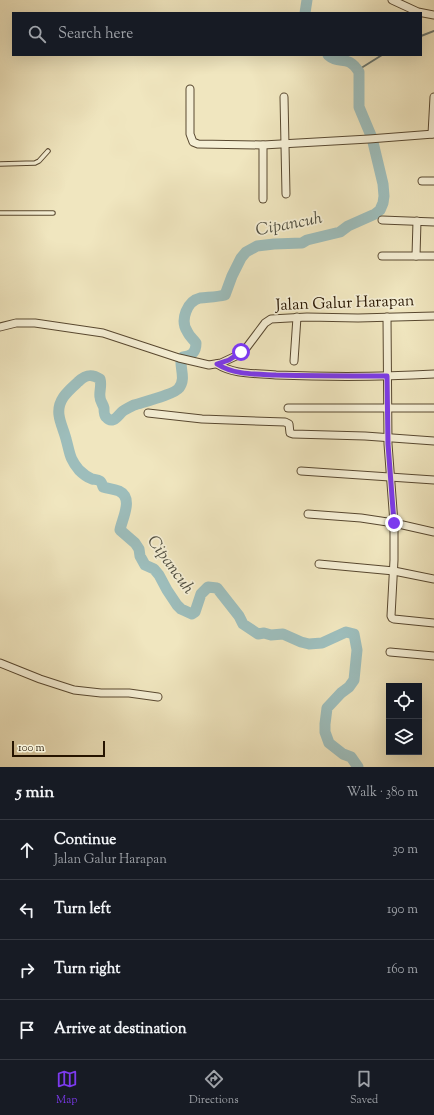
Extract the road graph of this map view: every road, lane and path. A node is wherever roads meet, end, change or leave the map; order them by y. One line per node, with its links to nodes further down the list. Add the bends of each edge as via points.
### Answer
1 (392, 0): 3 (street)
2 (412, 0): 3 (street)
3 (410, 8): 4 (street)
4 (418, 12)
5 (422, 13): 6 (street)
6 (434, 15)
7 (190, 89): 12 (street, via 190,134 193,142)
8 (284, 97): 11 (street)
9 (434, 97): 10 (street)
10 (433, 134): 11 (street)
11 (284, 144): 12 (street); 17 (street)
12 (263, 145): 18 (street)
13 (48, 151): 14 (lane, via 35,163)
14 (0, 164)
15 (422, 181): 16 (street)
16 (434, 181)
17 (286, 194)
18 (264, 199)
19 (0, 213): 20 (lane)
20 (53, 213)
21 (382, 220): 22 (street)
22 (417, 221): 23 (street); 25 (street)
23 (434, 222)
24 (382, 256): 25 (street)
25 (416, 256): 26 (street)
26 (434, 256)
27 (434, 316): 29 (street, Jalan Galur Harapan)
28 (297, 317): 29 (street, Jalan Galur Harapan); 31 (street); 32 (street, Jalan Galur Harapan, via 268,321 241,352)
29 (387, 317): 34 (street)
30 (0, 327): 32 (street, Jalan Galur Harapan, via 16,323 35,323 103,333 203,365)
31 (294, 361)
32 (217, 364): 34 (street, via 238,372 309,376)
33 (434, 374): 34 (street)
34 (387, 376): 36 (street)
35 (288, 408): 36 (street)
36 (388, 408): 37 (street); 39 (street)
37 (434, 408)
38 (148, 414): 39 (street, via 286,422 292,434)
39 (388, 437): 40 (street); 42 (street)
40 (434, 440)
41 (301, 471): 42 (street)
42 (391, 476): 43 (street); 45 (street)
43 (434, 480)
44 (308, 514): 45 (street)
45 (394, 523): 46 (street); 48 (street)
46 (434, 532)
47 (319, 564): 48 (street)
48 (394, 571): 49 (street); 50 (street, via 392,618)
49 (434, 579)
50 (434, 623)
51 (390, 652): 52 (street)
52 (434, 656)
53 (0, 663): 54 (street, via 74,690)
54 (158, 697)

